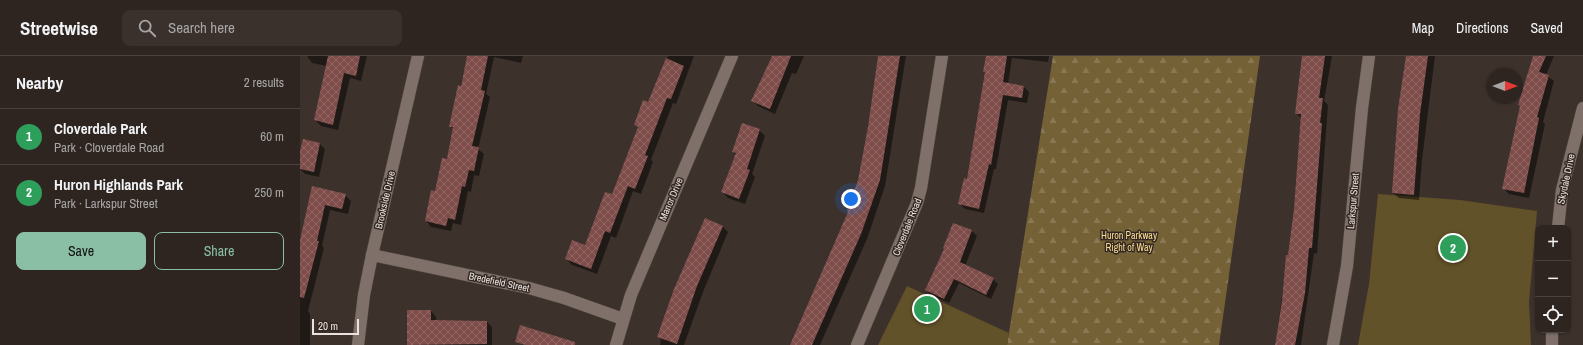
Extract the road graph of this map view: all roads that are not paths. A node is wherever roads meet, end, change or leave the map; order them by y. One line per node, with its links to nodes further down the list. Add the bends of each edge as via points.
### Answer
1 (418, 56): 7 (street, Brookside Drive)
2 (732, 56): 8 (street, Manor Drive)
3 (942, 56): 12 (street, Cloverdale Road, via 917,203)
4 (1369, 56): 13 (street, Larkspur Street, via 1348,266)
5 (1583, 108): 6 (street, Skydale Drive, via 1562,190)
6 (1558, 225)
7 (372, 255): 8 (street, Bredefield Street, via 529,288); 10 (street, Brookside Drive)
8 (623, 319): 11 (street, Manor Drive)
9 (1552, 333): 14 (street)
10 (358, 345)
11 (616, 345)
12 (857, 345)
13 (1333, 345)
14 (1552, 345)

